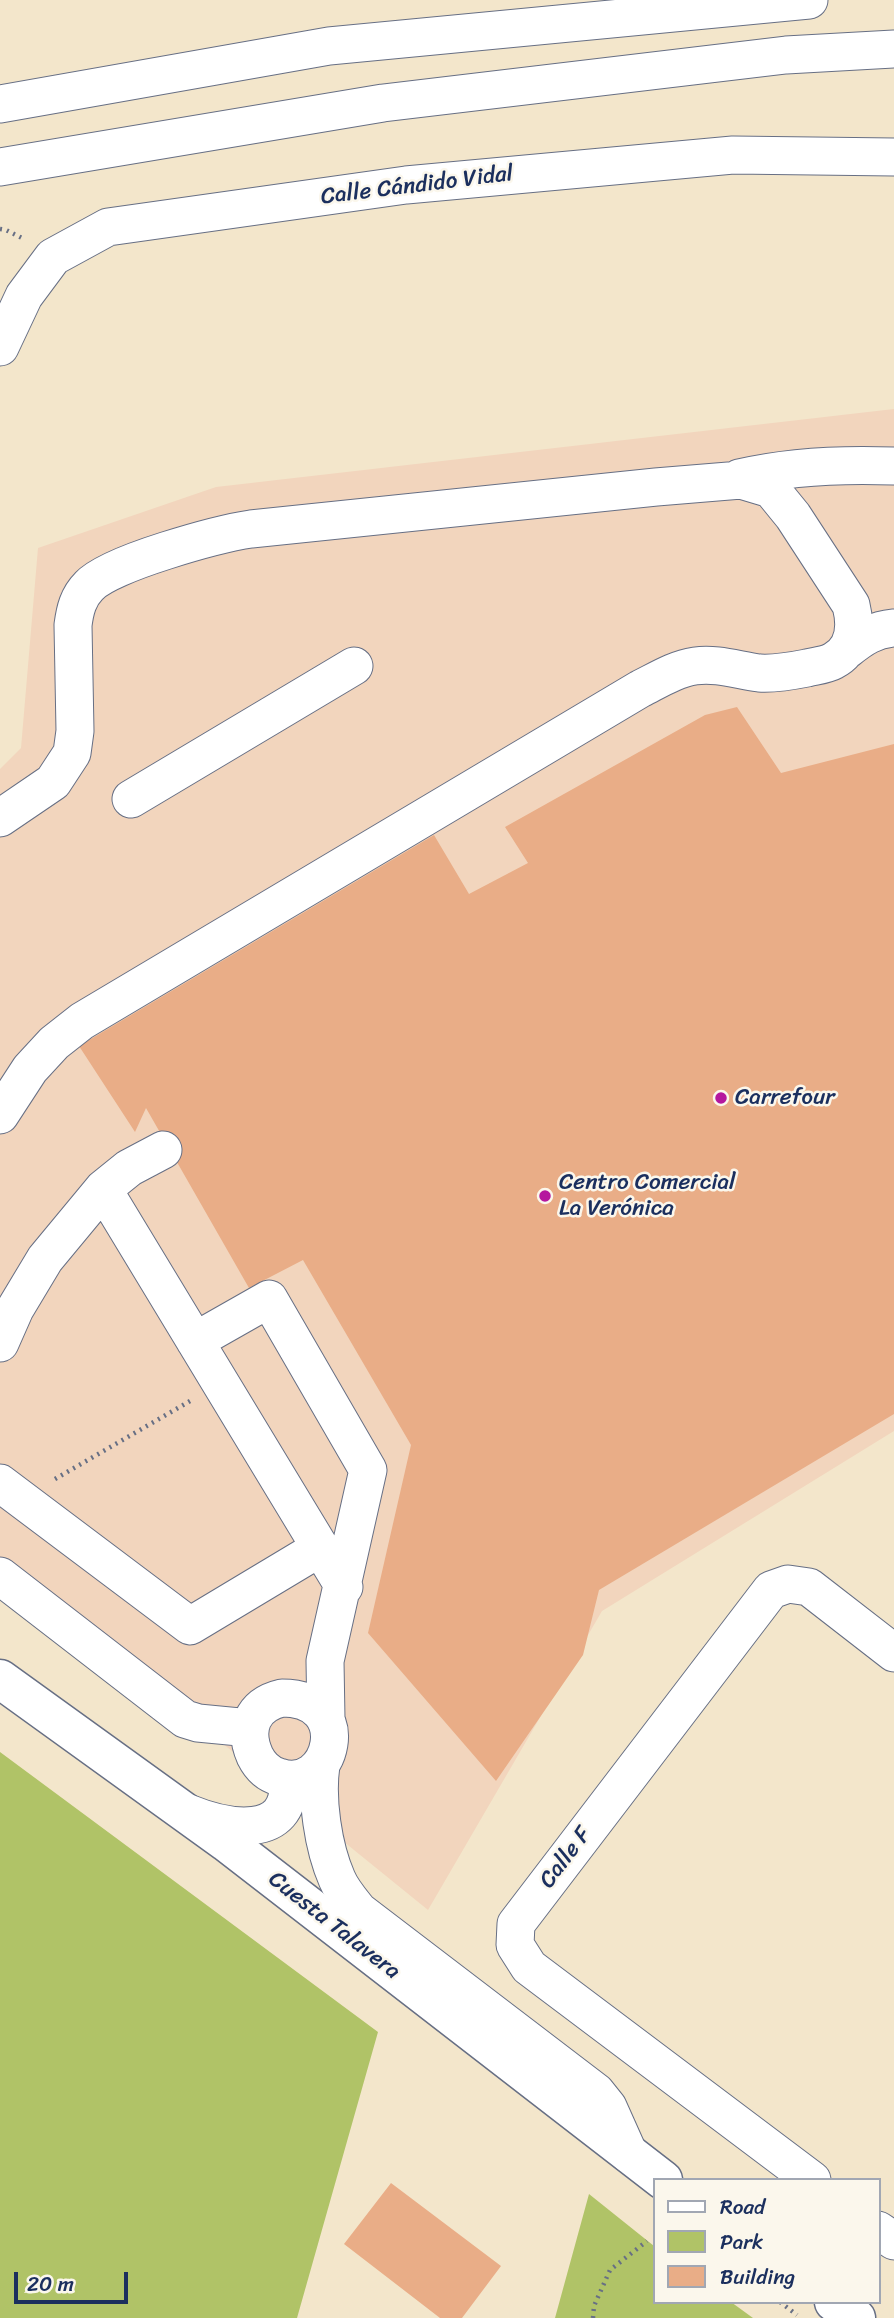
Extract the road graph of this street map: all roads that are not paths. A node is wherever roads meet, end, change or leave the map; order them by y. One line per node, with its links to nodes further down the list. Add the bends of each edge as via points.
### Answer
1 (809, 0): 3 (street, via 329,46)
2 (894, 49): 5 (street, via 786,55 383,103)
3 (0, 104)
4 (894, 158): 6 (street, Calle Cándido Vidal, via 733,155 406,185 108,227 53,257 24,296)
5 (0, 167)
6 (0, 347)
7 (894, 466): 8 (street, via 807,467)
8 (728, 481): 10 (street, via 771,489 793,516 851,605 853,633); 13 (street, via 232,532 102,576 89,584 75,610 72,753 53,782)
9 (894, 628): 10 (street, via 865,636)
10 (847, 650): 14 (street, via 833,662 795,671 762,673 694,666 640,689 82,1021 30,1069)
11 (354, 666): 12 (street)
12 (131, 799)
13 (0, 818)
14 (0, 1115)
15 (163, 1150): 16 (street)
16 (103, 1189): 17 (street); 18 (street, via 45,1259)
17 (195, 1341): 20 (street); 22 (street, via 269,1299 369,1470)
18 (0, 1343)
19 (10, 1490): 20 (street, via 190,1626)
20 (320, 1548): 22 (street)
21 (0, 1576): 28 (street, via 184,1720)
22 (344, 1587): 23 (street)
23 (331, 1636): 26 (street, via 316,1664); 27 (street, via 324,1671)
24 (894, 1653): 34 (street, Calle F, via 808,1587 788,1584 771,1590 516,1924 515,1945 529,1967)
25 (0, 1679): 31 (main road, Cuesta Talavera)
26 (273, 1700): 27 (street, via 300,1699 314,1705); 28 (street, via 255,1714)
27 (326, 1720): 29 (street, via 328,1750)
28 (250, 1728): 30 (street, via 257,1760 269,1773)
29 (321, 1765): 30 (street, via 306,1777); 32 (street, via 321,1810 331,1861 337,1880 359,1911 596,2091)
30 (288, 1780): 31 (street, via 284,1804 268,1821 230,1826)
31 (183, 1811): 32 (main road, Cuesta Talavera)
32 (629, 2154): 33 (main road, Cuesta Talavera)
33 (660, 2178)
34 (809, 2178)
35 (837, 2304): 36 (main road)
36 (856, 2318)

